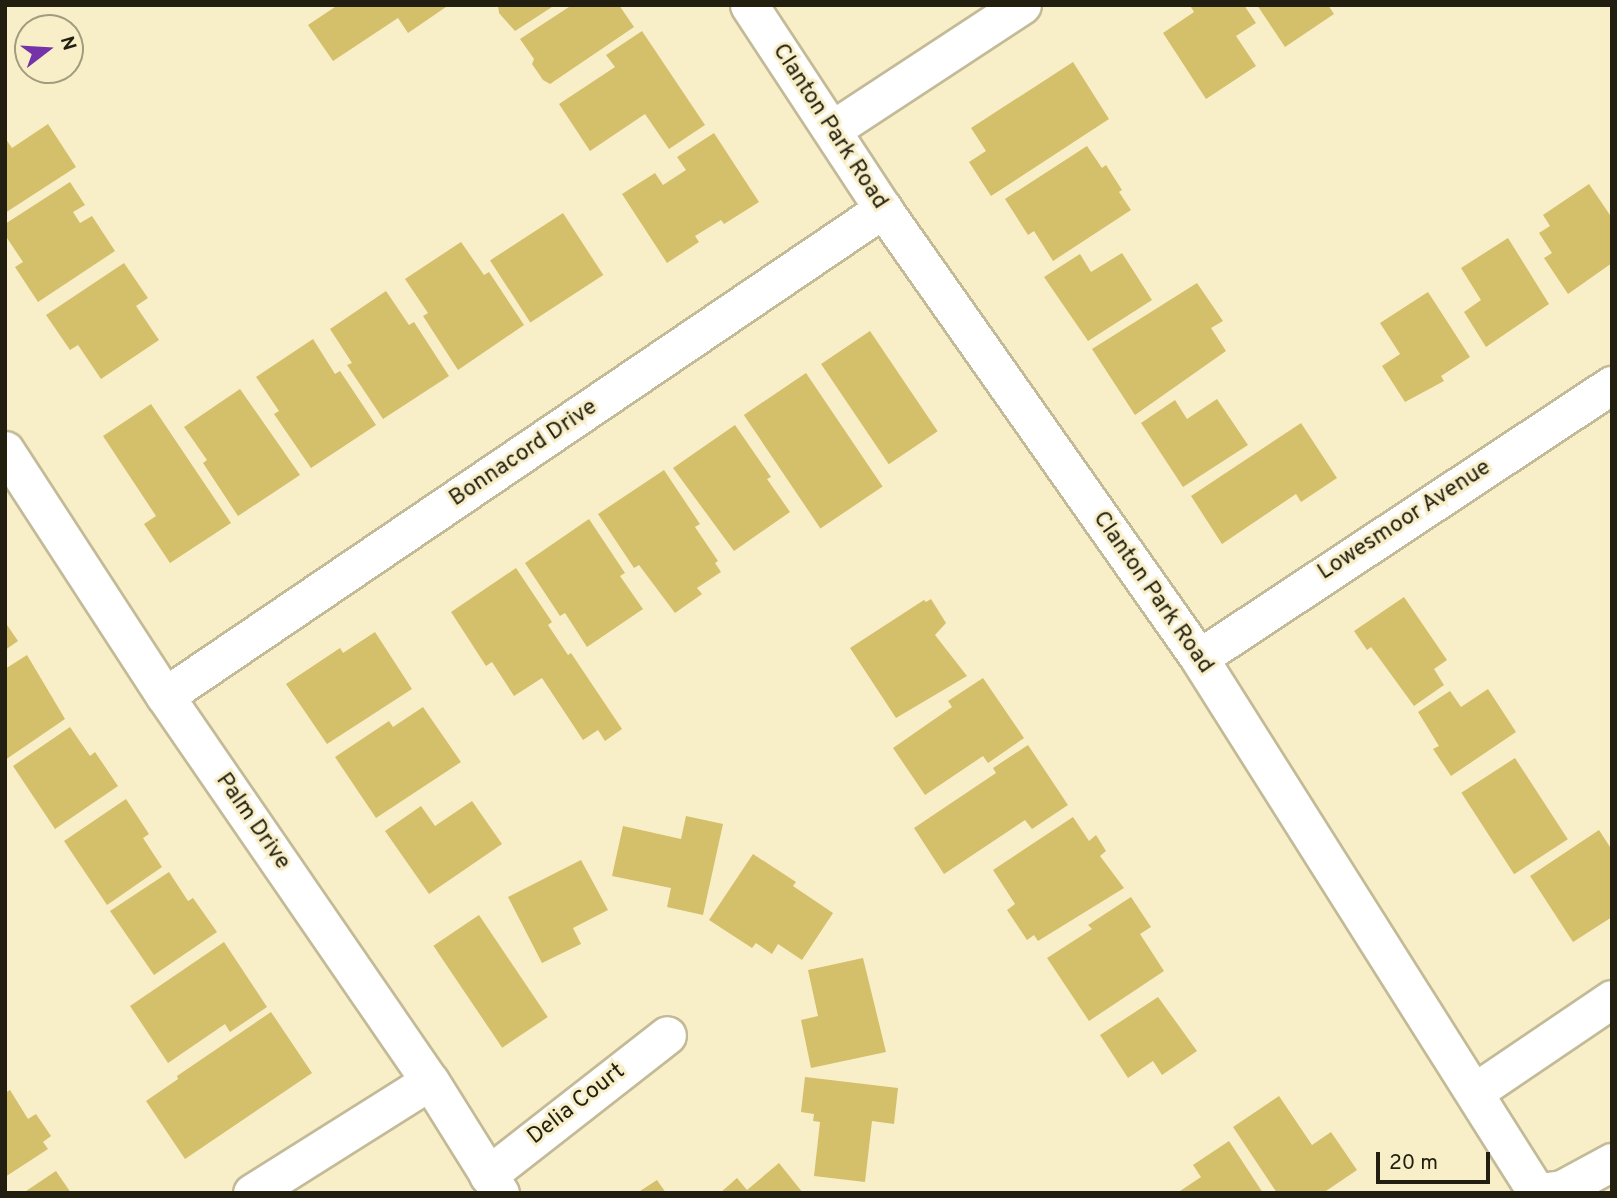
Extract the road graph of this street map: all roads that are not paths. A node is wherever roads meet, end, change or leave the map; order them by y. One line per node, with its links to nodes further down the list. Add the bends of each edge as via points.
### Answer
1 (749, 5): 3 (street, Clanton Park Road)
2 (1023, 5): 3 (street)
3 (832, 129): 4 (street, Clanton Park Road)
4 (883, 209): 7 (street, Clanton Park Road); 8 (street, Bonnacord Drive)
5 (1612, 385): 7 (street, Lowesmoor Avenue)
6 (5, 450): 8 (street, Palm Drive)
7 (1199, 658): 12 (street, Clanton Park Road)
8 (164, 696): 11 (street, Palm Drive)
9 (1612, 999): 12 (street)
10 (667, 1035): 14 (street, Delia Court)
11 (430, 1081): 14 (street, Palm Drive); 16 (street)
12 (1476, 1091): 15 (street, Clanton Park Road)
13 (1612, 1162): 15 (street, via 1562,1189)
14 (494, 1184)
15 (1536, 1192)
16 (252, 1193)

